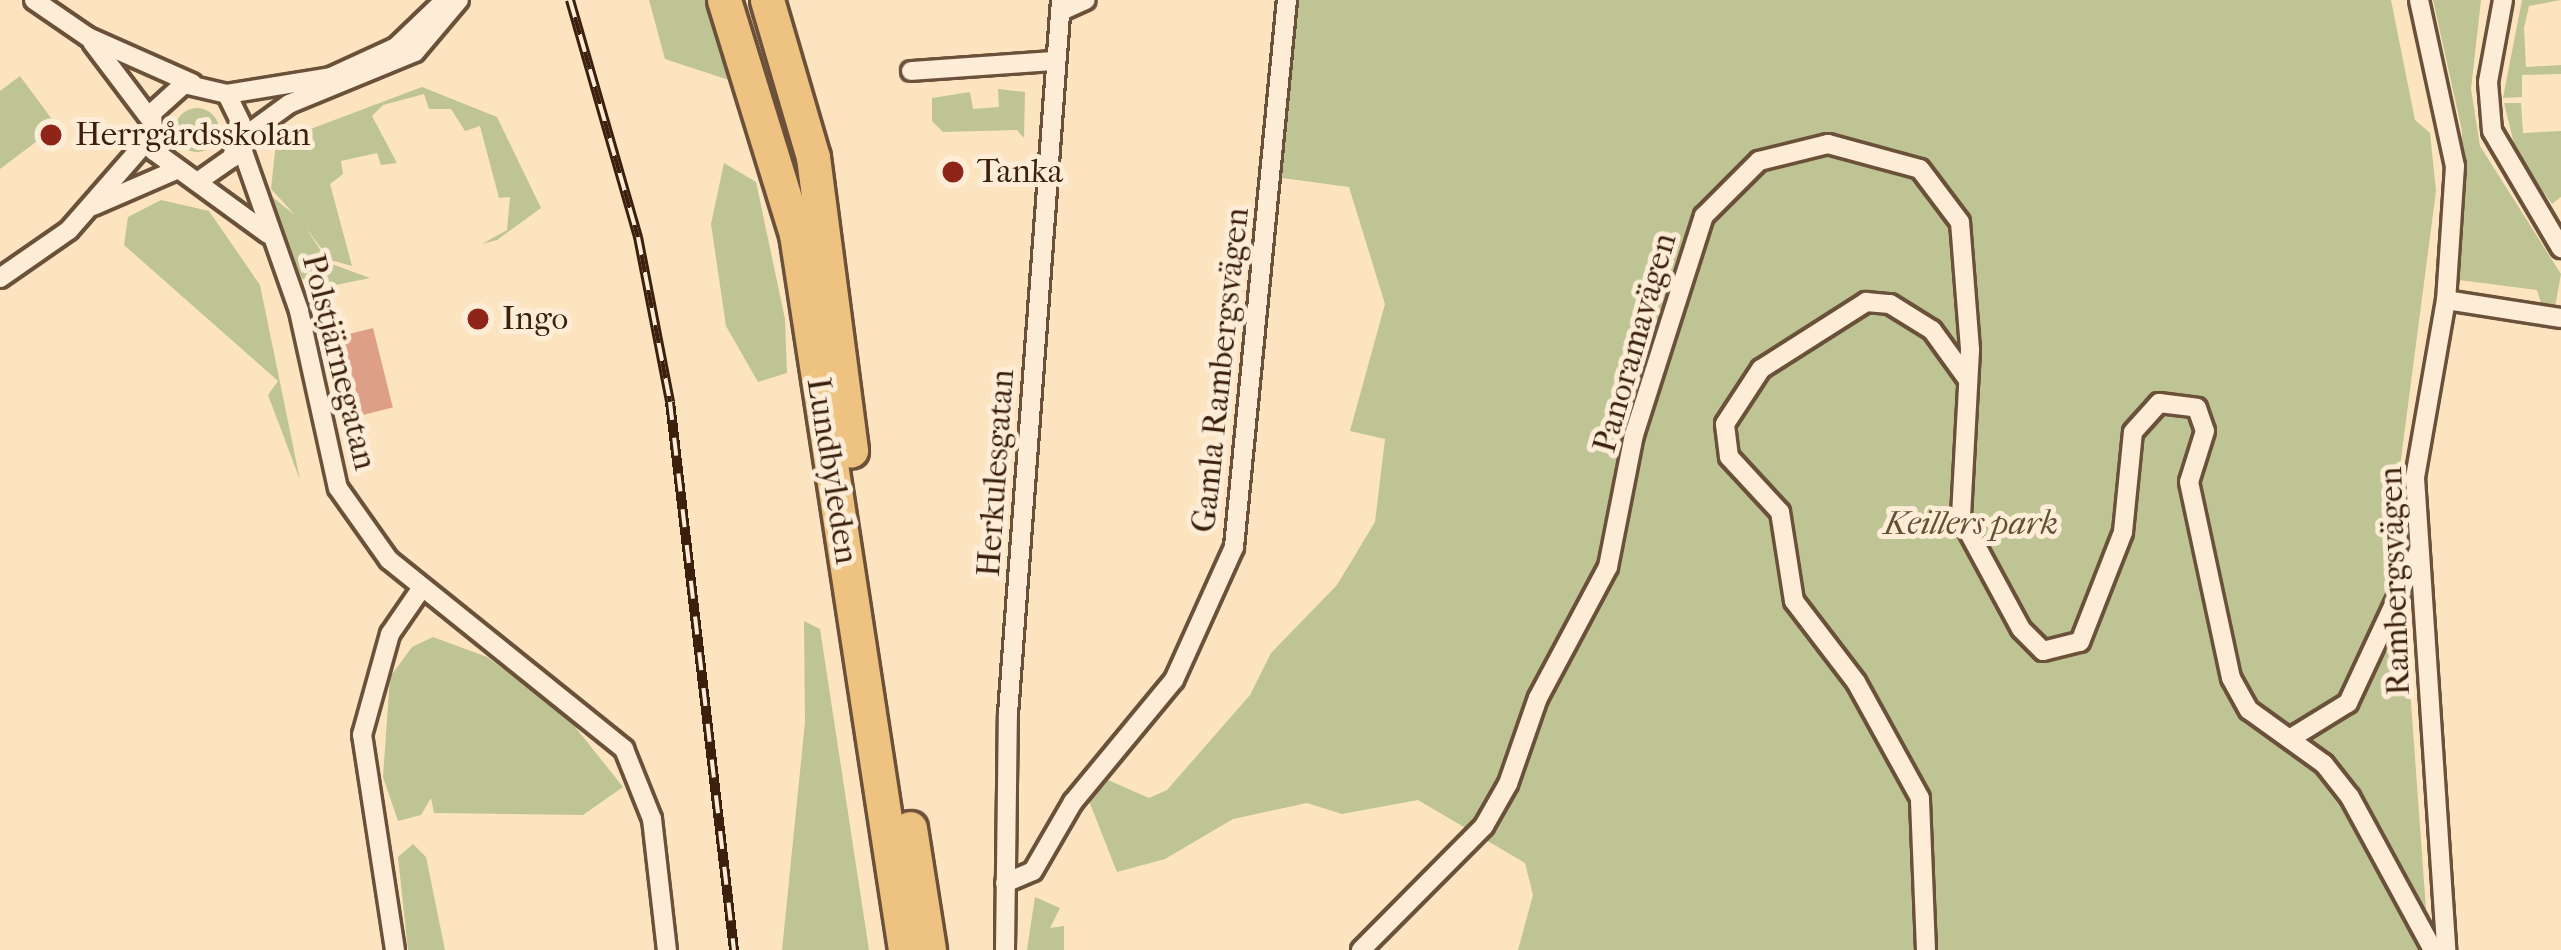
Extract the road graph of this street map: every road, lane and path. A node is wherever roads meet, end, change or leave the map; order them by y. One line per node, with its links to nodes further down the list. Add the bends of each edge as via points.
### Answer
1 (34, 0): 11 (street)
2 (445, 0): 15 (street, via 396,47 332,76)
3 (459, 0): 17 (street, via 415,52 289,104)
4 (724, 0): 33 (highway, Lundbyleden, via 796,234)
5 (767, 0): 34 (highway, Lundbyleden, via 813,157)
6 (1086, 0): 10 (street)
7 (1286, 0): 30 (street, Gamla Rambergsvägen, via 1227,569 1174,680 1073,802 1034,872)
8 (2419, 0): 24 (street, Rambergsvägen, via 2455,166)
9 (2503, 0): 22 (street, via 2488,82 2492,130)
10 (1061, 5): 12 (street, Herkulesgatan)
11 (88, 37): 14 (street); 16 (street)
12 (1055, 62): 13 (street); 30 (street, Herkulesgatan)
13 (911, 71)
14 (191, 83): 15 (street); 16 (street, via 165,95)
15 (227, 94): 17 (street, Polstjärnegatan)
16 (150, 128): 18 (street); 20 (street)
17 (240, 141): 19 (street); 21 (street, Polstjärnegatan)
18 (174, 171): 19 (street, Polstjärnegatan); 20 (street)
19 (203, 178): 21 (street, Polstjärnegatan)
20 (83, 211): 23 (street)
21 (278, 243): 28 (street, Polstjärnegatan, via 338,488 374,546)
22 (2561, 248)
23 (0, 278)
24 (2446, 300): 25 (street); 27 (street, Rambergsvägen, via 2415,478)
25 (2561, 318)
26 (1968, 380): 29 (street, Panoramavägen, via 1964,537 2043,651 2071,649 2086,629 2123,532 2127,454 2144,413 2176,399 2197,408 2205,430 2189,482 2218,641 2249,710); 36 (street, Panoramavägen, via 1964,236 1920,169 1870,150 1813,145 1739,173 1694,241 1634,435 1608,567 1538,698 1508,784 1484,826); 37 (street, via 1932,330 1890,304 1865,302 1761,369 1725,424 1730,457 1780,512 1794,601 1856,682 1920,798)
27 (2419, 551): 29 (street, via 2348,703); 39 (street, Rambergsvägen)
28 (421, 589): 31 (street, via 390,634 362,735); 32 (street, Polstjärnegatan, via 624,749 652,819)
29 (2291, 738): 38 (street, Panoramavägen, via 2359,810)
30 (1005, 883): 35 (street, Herkulesgatan)
31 (395, 950)
32 (667, 950)
33 (905, 950)
34 (929, 950)
35 (1005, 950)
36 (1361, 950)
37 (1926, 950)
38 (2433, 950)
39 (2446, 950)

